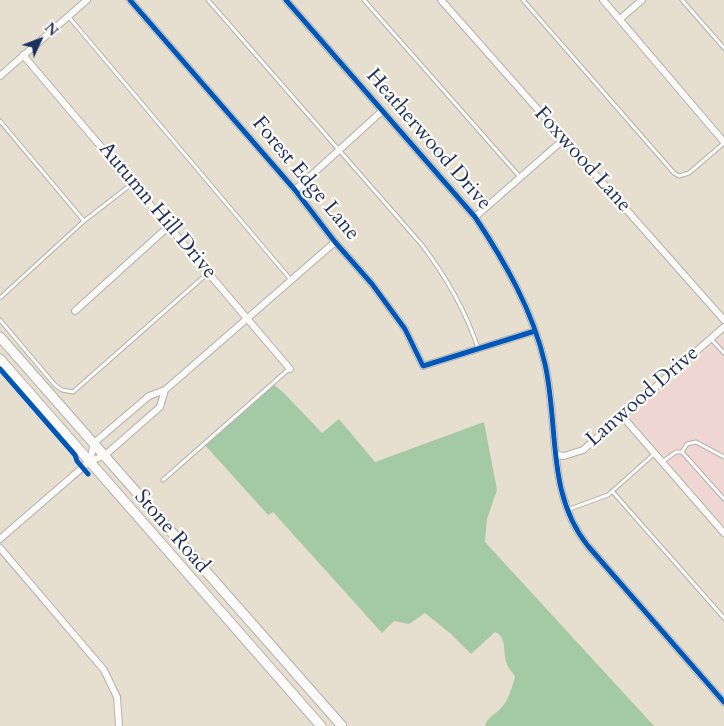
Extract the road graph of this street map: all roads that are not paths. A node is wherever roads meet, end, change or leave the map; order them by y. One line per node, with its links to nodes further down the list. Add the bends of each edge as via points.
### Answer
1 (86, 0): 11 (street)
2 (130, 0): 23 (street, Forest Edge Lane)
3 (208, 0): 20 (lane)
4 (286, 0): 16 (street, Heatherwood Drive)
5 (364, 0): 21 (lane)
6 (441, 0): 18 (street, Foxwood Lane)
7 (523, 0): 19 (lane, via 679,176 689,173)
8 (603, 0): 12 (street)
9 (642, 0): 12 (street)
10 (682, 0): 13 (lane)
11 (68, 16): 14 (street); 29 (lane)
12 (620, 19): 19 (street)
13 (724, 48)
14 (23, 55): 15 (street); 22 (street, Autumn Hill Drive)
15 (0, 76)
16 (381, 112): 20 (street); 24 (street, Heatherwood Drive)
17 (0, 121): 25 (lane)
18 (563, 140): 21 (street); 34 (street, Foxwood Lane)
19 (724, 142)
20 (339, 150): 23 (street); 39 (lane, via 438,266 463,308)
21 (520, 177): 24 (street)
22 (133, 183): 25 (lane); 26 (street, Autumn Hill Drive)
23 (295, 190): 27 (street, Forest Edge Lane)
24 (475, 217): 36 (street, Heatherwood Drive, via 514,281)
25 (84, 221): 30 (lane)
26 (169, 226): 28 (street, Autumn Hill Drive); 31 (street)
27 (335, 242): 29 (street); 39 (street, Forest Edge Lane, via 394,313 423,366)
28 (209, 272): 32 (street, Autumn Hill Drive); 33 (lane, via 73,392 55,385)
29 (291, 280): 32 (street)
30 (0, 298)
31 (75, 311)
32 (248, 317): 42 (street, Autumn Hill Drive); 43 (street)
33 (0, 320)
34 (724, 320)
35 (724, 327): 38 (street, Lanwood Drive)
36 (535, 331): 39 (street); 48 (street, Heatherwood Drive, via 551,393)
37 (0, 337): 45 (main road, Stone Road)
38 (710, 339): 40 (lane); 44 (street, Lanwood Drive)
39 (478, 348)
40 (724, 353)
41 (0, 360): 51 (main road, Stone Road)
42 (290, 369): 53 (lane)
43 (165, 390): 45 (street, via 149,396); 49 (street, via 160,407)
44 (623, 417): 47 (street); 48 (street, Lanwood Drive, via 583,450)
45 (94, 444): 49 (main road, Stone Road); 51 (street)
46 (682, 452): 50 (lane, via 687,444 696,442); 52 (lane, via 676,452); 55 (lane)
47 (654, 454): 52 (street); 54 (lane)
48 (557, 455): 56 (street, Heatherwood Drive, via 557,475)
49 (104, 456): 51 (street); 60 (main road, Stone Road)
50 (724, 457)
51 (90, 461): 58 (street); 61 (main road, Stone Road)
52 (662, 462): 57 (street)
53 (163, 480)
54 (612, 491): 56 (lane, via 591,503); 62 (lane)
55 (724, 499)
56 (566, 510): 63 (street, Heatherwood Drive, via 588,546)
57 (724, 533)
58 (0, 539)
59 (0, 548): 64 (street, via 104,670 117,697)
60 (204, 569): 61 (main road); 66 (main road, Stone Road)
61 (192, 579): 65 (main road, Stone Road)
62 (724, 618)
63 (724, 702)
64 (119, 726)
65 (321, 726)
66 (342, 726)

